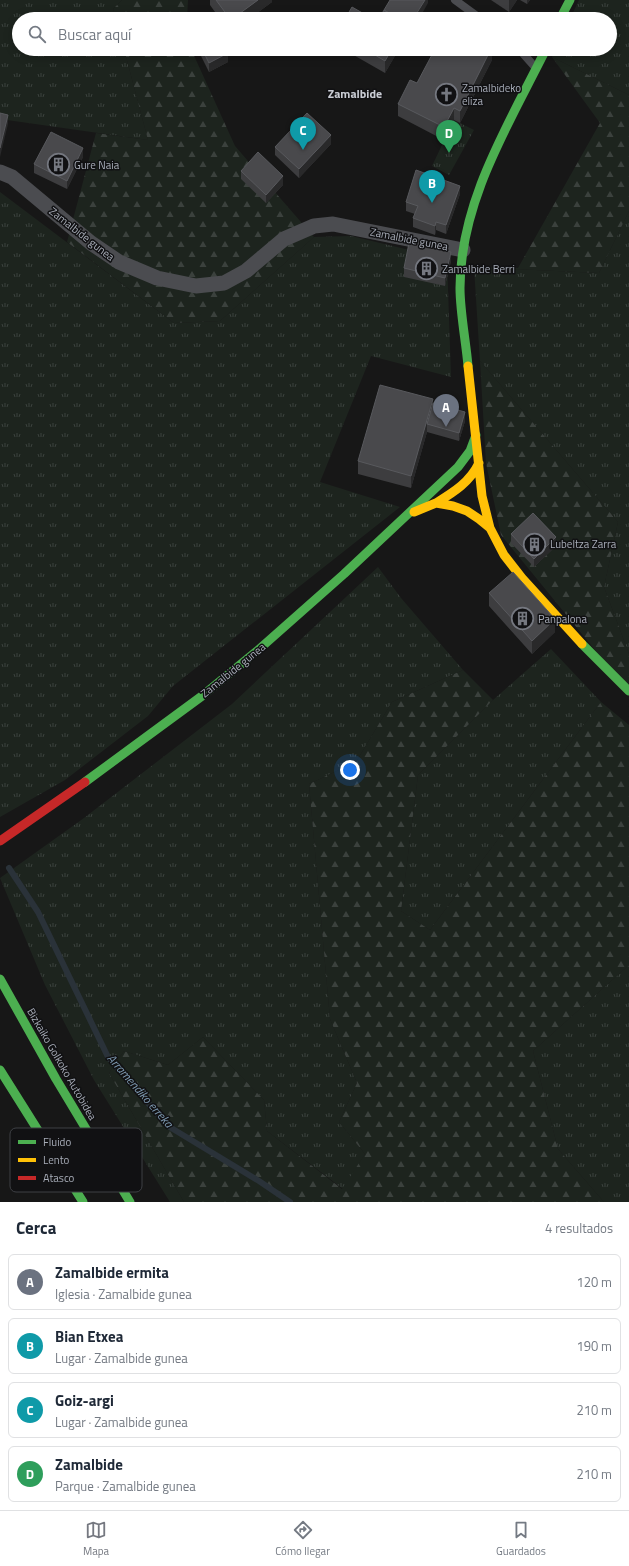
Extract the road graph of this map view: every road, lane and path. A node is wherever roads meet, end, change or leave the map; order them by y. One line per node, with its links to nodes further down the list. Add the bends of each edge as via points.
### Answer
1 (455, 0): 2 (lane)
2 (471, 12)
3 (525, 56): 5 (lane)
4 (543, 56): 5 (main road, Zamalbide gunea)
5 (537, 69): 7 (main road, Zamalbide gunea, via 488,166 473,207)
6 (0, 172): 7 (street, Zamalbide gunea, via 12,177 91,243 119,262 157,278 196,286 224,283 246,271 284,239 314,226 332,224)
7 (463, 250): 8 (main road, Zamalbide gunea, via 460,288)
8 (476, 435): 9 (main road, Zamalbide gunea); 11 (main road, Zamalbide gunea, via 466,459)
9 (479, 463): 10 (main road, via 468,482); 12 (main road, Zamalbide gunea, via 482,496)
10 (436, 503): 11 (main road); 12 (main road, via 466,511)
11 (409, 514): 14 (main road, Zamalbide gunea, via 331,586 226,676 172,719)
12 (490, 528): 13 (main road, via 504,554 522,578)
13 (629, 691)
14 (0, 841)
15 (0, 979): 18 (main road, Bizkaiko Golkoko Autobidea)
16 (0, 1070): 17 (main road)
17 (36, 1128)
18 (85, 1128)
19 (77, 1192): 21 (main road)
20 (124, 1192): 22 (main road, Bizkaiko Golkoko Autobidea)
21 (83, 1202)
22 (130, 1202)

